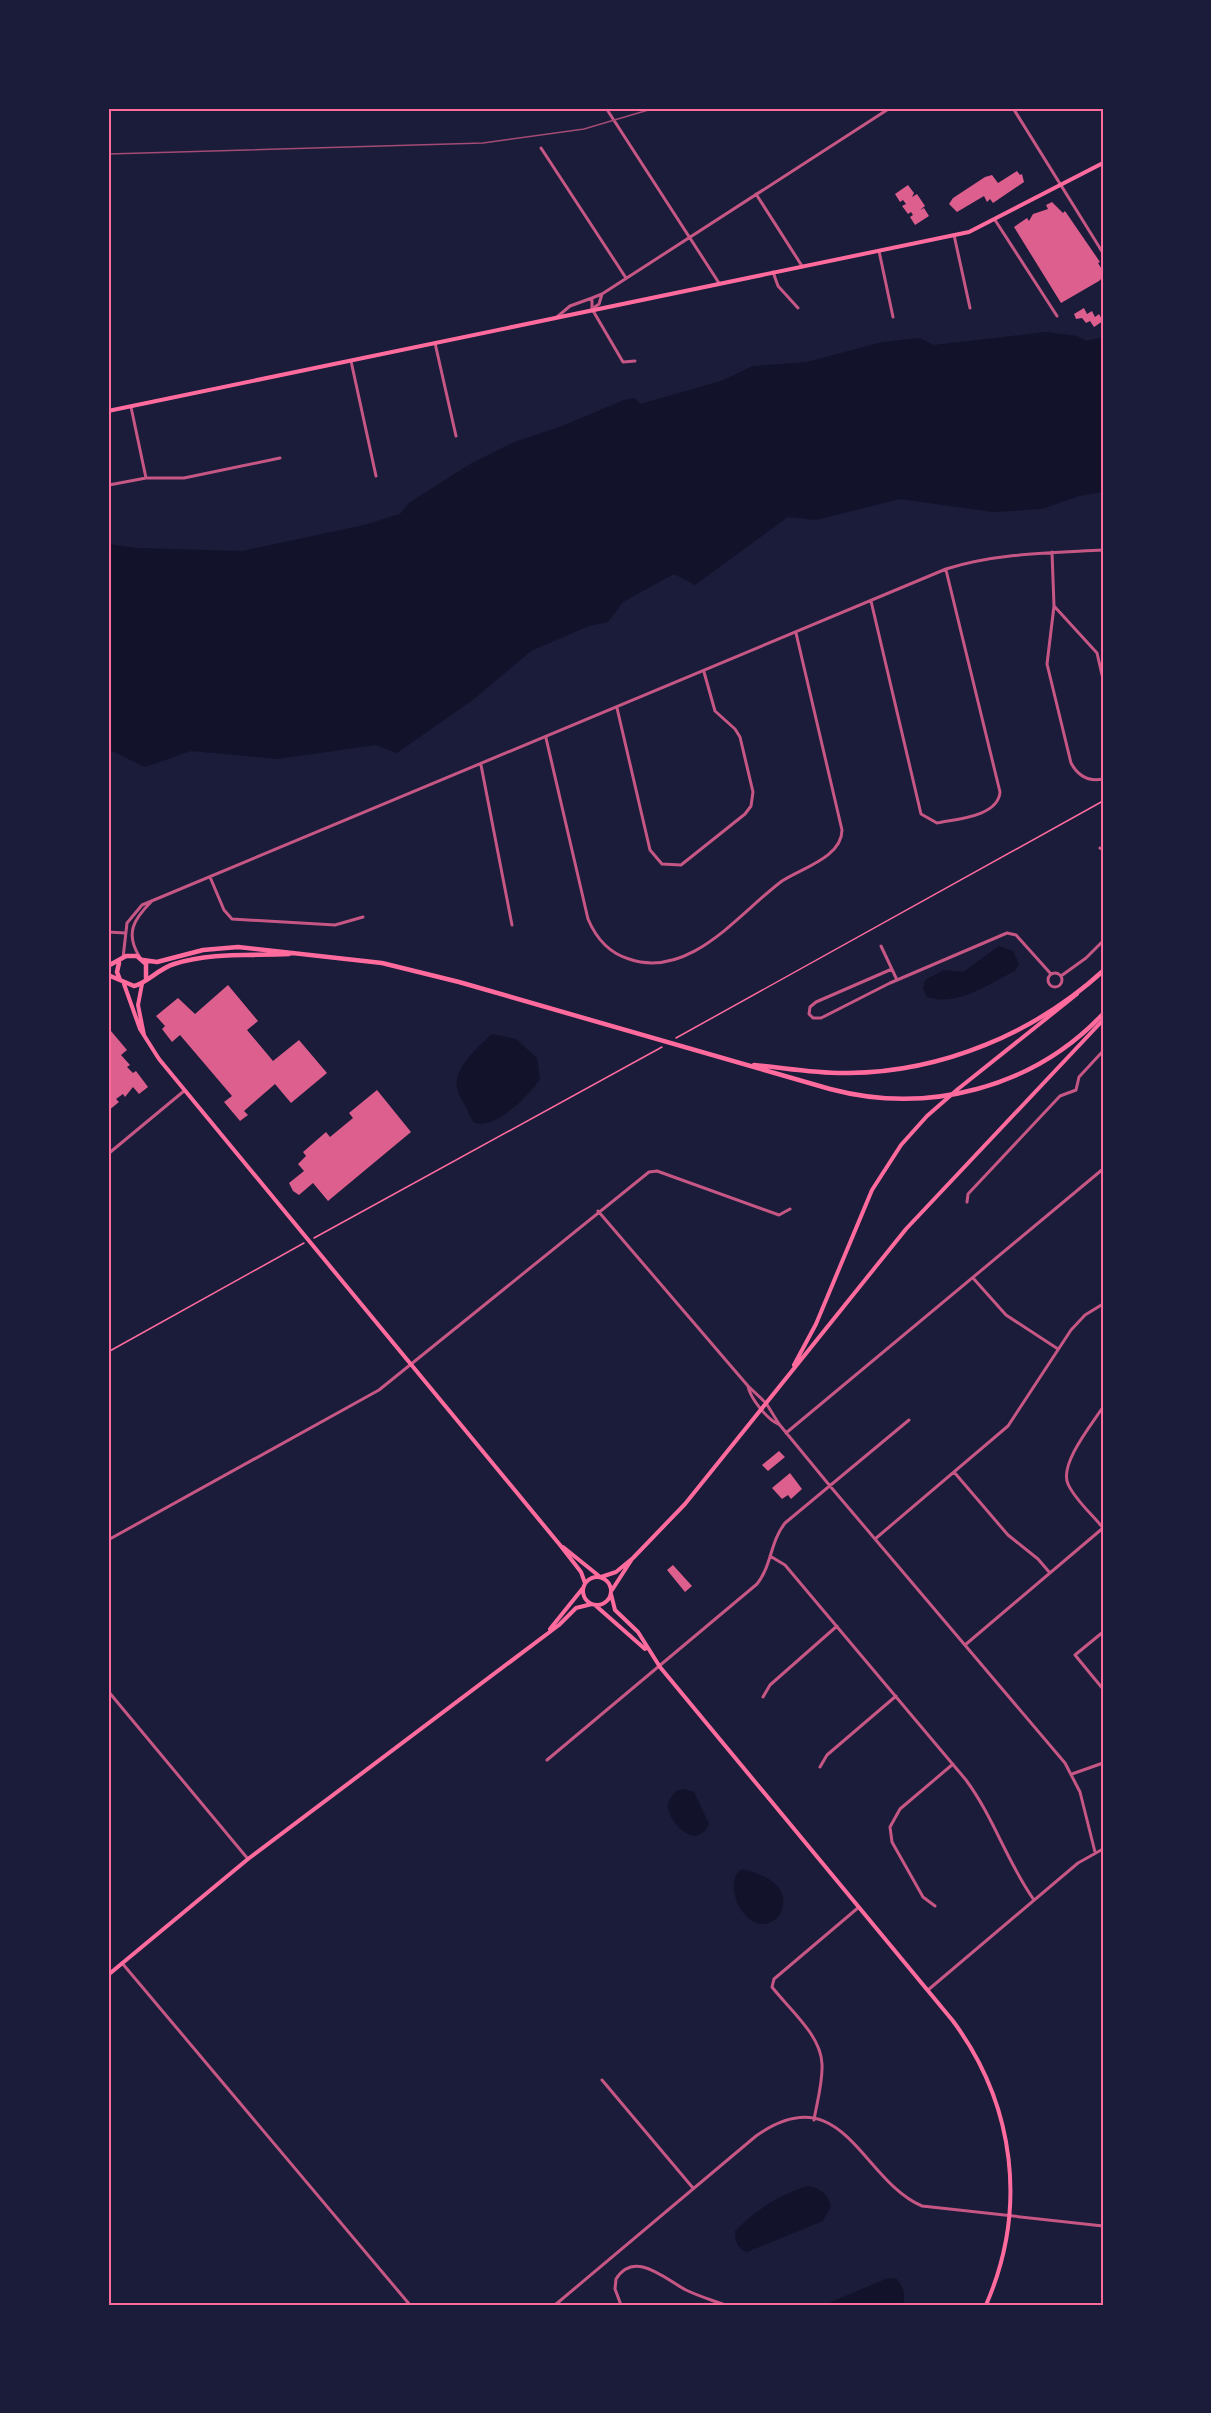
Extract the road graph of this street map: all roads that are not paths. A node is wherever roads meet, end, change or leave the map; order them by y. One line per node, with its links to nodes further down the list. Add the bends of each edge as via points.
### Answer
1 (606, 108): 10 (street)
2 (890, 108): 7 (street)
3 (1012, 108): 6 (street)
4 (541, 148): 15 (street)
5 (1103, 163): 6 (main road)
6 (1061, 185): 8 (main road); 12 (street)
7 (756, 194): 10 (street); 13 (street)
8 (995, 220): 9 (main road); 23 (street)
9 (954, 235): 11 (main road); 20 (street)
10 (690, 237): 15 (street); 16 (street)
11 (879, 250): 13 (main road); 22 (street)
12 (1103, 253)
13 (802, 266): 14 (main road)
14 (773, 273): 16 (main road); 19 (street, via 778,286)
15 (626, 278): 17 (street)
16 (719, 283): 21 (main road)
17 (602, 294): 18 (street); 21 (street, via 599,304)
18 (592, 298): 21 (street); 24 (street, via 570,306)
19 (798, 308)
20 (970, 308)
21 (592, 309): 24 (main road); 27 (street, via 622,362)
22 (893, 316)
23 (1057, 316)
24 (556, 317): 25 (main road)
25 (435, 343): 26 (main road); 30 (street)
26 (351, 361): 28 (main road); 32 (street)
27 (636, 361)
28 (131, 407): 29 (main road); 33 (street)
29 (108, 411)
30 (456, 436)
31 (280, 459): 33 (street, via 184,478)
32 (376, 476)
33 (146, 478): 34 (street)
34 (109, 485)
35 (1103, 550): 36 (street)
36 (1052, 552): 37 (street, via 980,559); 39 (street)
37 (946, 569): 38 (street); 38 (street, via 1000,792 993,807 963,818 932,822 920,812)
38 (871, 601): 40 (street)
39 (1054, 606): 42 (street, via 1097,653); 46 (street, via 1047,664 1071,763 1081,776)
40 (796, 633): 41 (street); 44 (street, via 842,830 836,848 797,872 690,955 672,962 651,963 618,955 603,943 588,919)
41 (704, 672): 43 (street); 43 (street, via 715,711 740,737 753,797 745,814 685,863 662,864 652,855)
42 (1103, 679)
43 (617, 708): 44 (street)
44 (546, 738): 45 (street)
45 (481, 765): 47 (street); 50 (street)
46 (1103, 779)
47 (210, 877): 48 (street); 49 (street, via 232,919 335,925)
48 (152, 901): 52 (street, via 134,911); 56 (street, via 133,924 132,938)
49 (363, 917)
50 (512, 925)
51 (108, 932): 52 (street)
52 (125, 933): 57 (street, via 126,950)
53 (1103, 941): 63 (street)
54 (881, 946): 59 (street)
55 (298, 953): 56 (main road, via 238,947 203,950 157,962); 65 (main road, via 200,958 164,967); 73 (main road, via 423,972)
56 (141, 958): 57 (main road, via 130,955); 65 (main road, via 148,969)
57 (121, 960): 58 (main road); 64 (main road, via 117,972)
58 (108, 966)
59 (892, 969): 66 (street); 66 (street, via 812,1004 808,1010 811,1017 821,1018)
60 (1103, 971): 68 (main road)
61 (1051, 974): 63 (street); 63 (street, via 1048,982 1054,987 1061,984); 66 (street, via 1016,935 1007,933)
62 (108, 975): 64 (main road)
63 (1061, 976)
64 (120, 980): 67 (main road)
65 (144, 980): 67 (main road, via 134,986); 71 (main road, via 138,1005)
66 (897, 980)
67 (124, 984): 71 (main road)
68 (1078, 993): 73 (main road, via 1008,1035 950,1058 917,1066 850,1074); 84 (main road, via 950,1096 901,1145 872,1190 816,1324)
69 (1103, 1014): 73 (main road, via 1069,1044 1017,1075 977,1090 920,1099 847,1094)
70 (1103, 1020): 84 (main road, via 906,1229)
71 (144, 1035): 74 (main road)
72 (1103, 1051): 77 (street, via 1079,1077 1076,1090 1060,1096 968,1194)
73 (748, 1065)
74 (184, 1091): 75 (street); 83 (main road)
75 (108, 1154)
76 (1103, 1169): 80 (street)
77 (967, 1202)
78 (790, 1209): 79 (street, via 779,1215 657,1172 641,1176)
79 (598, 1211): 83 (street); 85 (street)
80 (973, 1278): 82 (street, via 1006,1315); 93 (street)
81 (1103, 1304): 82 (street, via 1077,1322)
82 (1058, 1350): 94 (street, via 1014,1419)
83 (411, 1365): 98 (street, via 363,1399); 99 (main road)
84 (789, 1373): 86 (main road)
85 (748, 1386): 86 (street); 88 (street)
86 (766, 1403): 88 (main road); 92 (street)
87 (1103, 1407): 89 (street)
88 (762, 1408): 92 (street); 101 (main road, via 685,1504)
89 (1098, 1414): 90 (street); 96 (street, via 1068,1462 1066,1474 1070,1488)
90 (1103, 1418)
91 (909, 1420): 95 (street)
92 (779, 1424): 93 (street)
93 (786, 1433): 95 (street)
94 (954, 1472): 97 (street); 102 (street, via 1008,1535)
95 (830, 1486): 97 (street); 100 (street, via 780,1530)
96 (1103, 1528): 102 (street)
97 (875, 1539): 110 (street)
98 (108, 1540)
99 (560, 1545): 103 (main road); 104 (main road, via 579,1569)
100 (770, 1556): 107 (street, via 785,1565); 112 (street, via 767,1570 757,1584)
101 (633, 1558): 103 (main road, via 616,1572); 105 (main road)
102 (1050, 1573): 110 (street)
103 (600, 1577): 104 (main road, via 591,1578); 105 (main road, via 608,1582)
104 (584, 1585): 106 (main road, via 585,1597); 108 (main road)
105 (611, 1593): 106 (main road, via 605,1602); 111 (main road, via 615,1610 638,1632)
106 (593, 1604): 108 (main road, via 576,1608); 111 (main road)
107 (837, 1626): 115 (street); 116 (street, via 770,1685)
108 (550, 1630): 124 (main road)
109 (1103, 1632): 113 (street, via 1075,1655)
110 (965, 1645): 121 (street)
111 (648, 1651): 112 (main road)
112 (660, 1667): 117 (street); 127 (main road)
113 (1103, 1689)
114 (108, 1690): 124 (street)
115 (896, 1696): 119 (street); 120 (street, via 827,1755)
116 (763, 1697)
117 (547, 1760)
118 (1103, 1763): 121 (street)
119 (953, 1764): 125 (street, via 986,1808 1020,1881); 126 (street, via 900,1809 890,1827 892,1842 923,1897)
120 (820, 1767)
121 (1072, 1774): 123 (street)
122 (1103, 1849): 123 (street)
123 (1095, 1852): 125 (street)
124 (248, 1859): 128 (main road)
125 (1034, 1900): 130 (street)
126 (935, 1906)
127 (859, 1907): 130 (main road); 132 (street, via 774,1979 772,1987 820,2051 822,2071)
128 (122, 1964): 129 (main road); 136 (street)
129 (108, 1975)
130 (928, 1990): 134 (main road, via 964,2036 986,2074 999,2109 1009,2155)
131 (602, 2080): 133 (street)
132 (814, 2120): 133 (street, via 794,2119 767,2128); 134 (street, via 846,2133 898,2192 913,2202 939,2210)
133 (693, 2188): 137 (street)
134 (1010, 2217): 135 (street); 140 (main road, via 1004,2256)
135 (1103, 2226)
136 (410, 2305)
137 (555, 2305)
138 (621, 2305): 139 (street, via 616,2279 625,2270 640,2267 657,2271 686,2290)
139 (725, 2305)
140 (986, 2305)

